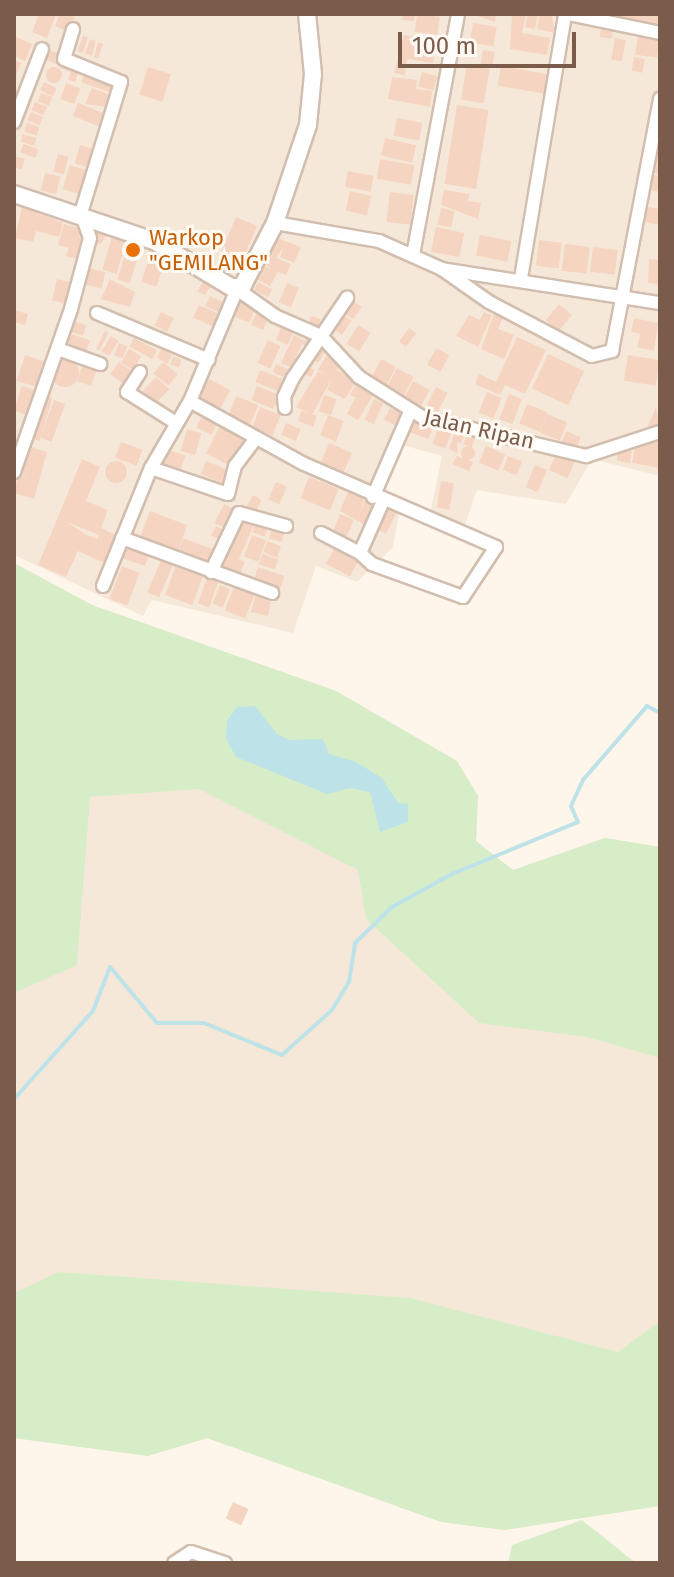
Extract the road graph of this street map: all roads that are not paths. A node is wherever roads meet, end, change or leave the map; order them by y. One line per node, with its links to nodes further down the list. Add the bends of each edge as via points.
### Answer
1 (307, 14): 11 (street, via 313,74 308,125)
2 (458, 14): 12 (street)
3 (567, 14): 5 (street); 14 (street)
4 (73, 29): 10 (street, via 64,59 121,82)
5 (660, 33)
6 (42, 49): 8 (street)
7 (660, 99): 16 (street)
8 (14, 122)
9 (14, 194): 10 (street)
10 (81, 213): 15 (street, via 154,241); 21 (street, via 90,238)
11 (275, 223): 12 (street, via 352,233); 15 (street)
12 (413, 255): 13 (street)
13 (442, 269): 14 (street); 16 (street, via 489,302 592,356 612,351)
14 (521, 278): 16 (street)
15 (237, 289): 20 (street, Jalan Ripan, via 275,316); 22 (street)
16 (624, 295): 18 (street)
17 (347, 298): 20 (street)
18 (660, 303)
19 (97, 313): 22 (street)
20 (321, 336): 26 (street, via 293,378); 27 (street, Jalan Ripan, via 359,377)
21 (58, 349): 23 (street); 30 (street)
22 (209, 360): 25 (street)
23 (100, 364)
24 (140, 372): 28 (street, via 127,392)
25 (190, 401): 28 (street); 31 (street)
26 (285, 408)
27 (410, 412): 29 (street, Jalan Ripan, via 586,456); 34 (street)
28 (176, 423): 32 (street)
29 (660, 432)
30 (20, 438): 33 (street)
31 (256, 438): 32 (street, via 235,466 228,494); 34 (street)
32 (151, 468): 37 (street)
33 (14, 472)
34 (378, 499): 38 (street); 38 (street, via 496,547 463,597 372,564)
35 (286, 526): 39 (street, via 239,513)
36 (321, 533): 38 (street)
37 (122, 538): 39 (street); 40 (street)
38 (360, 553)
39 (211, 572): 41 (street)
40 (103, 586)
41 (272, 593)
42 (174, 1563): 43 (street, via 191,1552)
43 (225, 1563)

